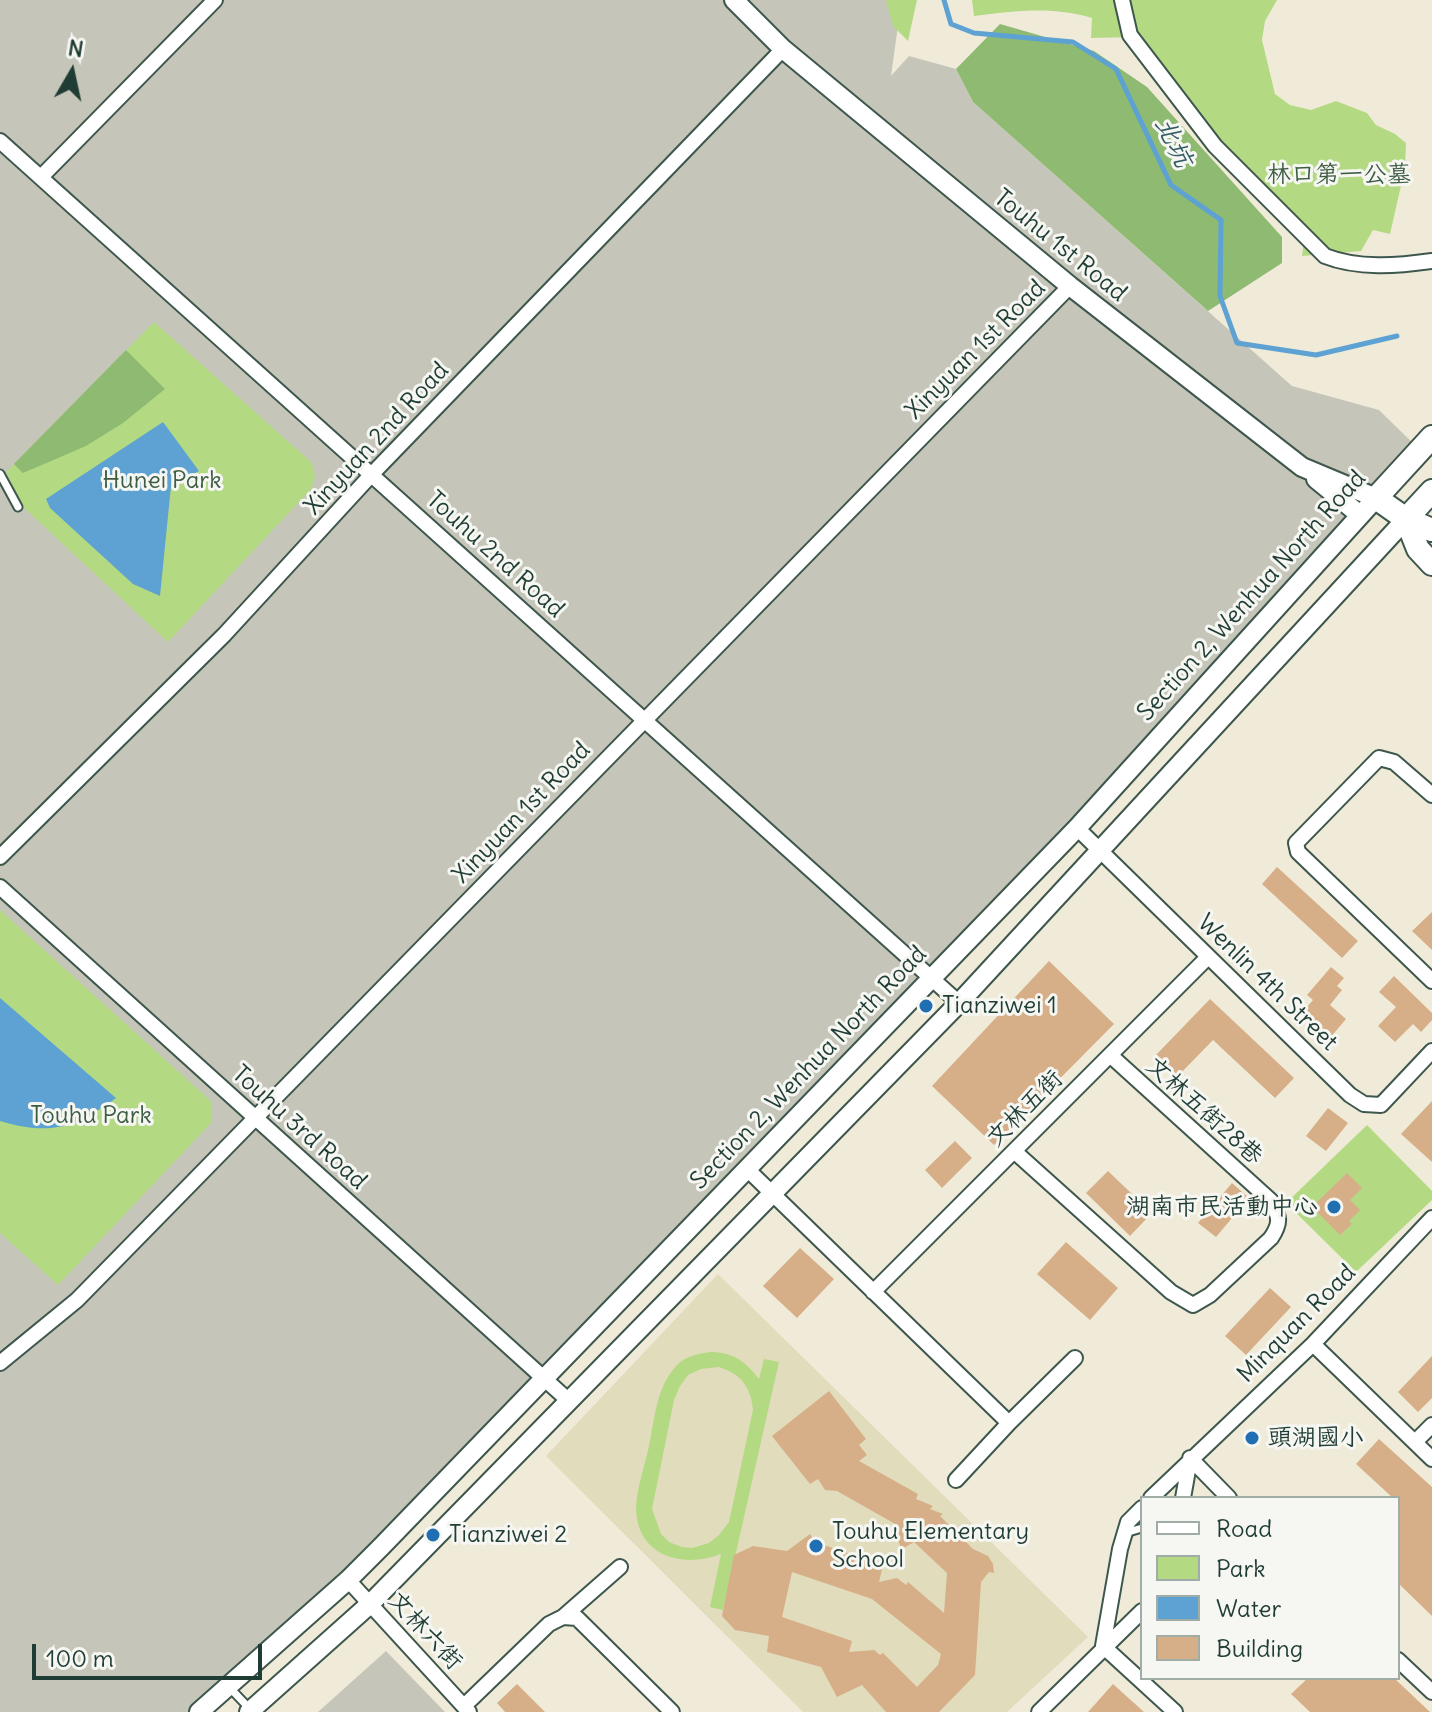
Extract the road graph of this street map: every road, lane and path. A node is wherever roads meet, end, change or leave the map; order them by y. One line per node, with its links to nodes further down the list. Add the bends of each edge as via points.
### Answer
1 (215, 0): 6 (street)
2 (734, 0): 4 (street, Touhu 1st Road)
3 (1122, 0): 7 (street, via 1130,35 1215,146 1325,256 1345,264)
4 (783, 49): 8 (street, Touhu 1st Road); 12 (street, Xinyuan 2nd Road)
5 (0, 141): 6 (street, Touhu 2nd Road)
6 (41, 177): 12 (street, Touhu 2nd Road)
7 (1432, 261)
8 (1070, 286): 10 (street, Touhu 1st Road); 20 (street, Xinyuan 1st Road)
9 (1432, 437): 14 (main road, Section 2, Wenhua North Road)
10 (1302, 467): 14 (street, Touhu 1st Road); 16 (street)
11 (0, 474): 15 (lane)
12 (372, 474): 20 (street, Touhu 2nd Road); 24 (street, Xinyuan 2nd Road, via 224,635)
13 (1432, 491): 17 (main road)
14 (1376, 498): 16 (street, Section 2, Wenhua North Road); 17 (main road)
15 (18, 507)
16 (1360, 515): 22 (street, Section 2, Wenhua North Road)
17 (1406, 519): 18 (main road); 19 (main road, via 1418,549); 23 (street)
18 (1432, 530)
19 (1432, 564)
20 (645, 718): 27 (street, Touhu 2nd Road); 32 (street, Xinyuan 1st Road)
21 (1432, 795): 28 (street, via 1394,762 1379,758 1296,843 1298,852)
22 (1077, 828): 23 (street, Wenlin 4th Street); 27 (street, Section 2, Wenhua North Road)
23 (1101, 852): 26 (street, Wenlin 4th Street); 29 (street)
24 (0, 857)
25 (0, 887): 32 (street, Touhu 3rd Road)
26 (1208, 957): 30 (street, Wenlin 4th Street, via 1364,1104 1381,1105); 31 (street, 文林五街)
27 (932, 978): 29 (street, Touhu 2nd Road); 34 (street, Section 2, Wenhua North Road)
28 (1432, 981)
29 (959, 1003): 35 (street)
30 (1432, 1051)
31 (1110, 1055): 33 (street, 文林五街); 33 (street, 文林五街28巷, via 1271,1201 1279,1216 1271,1238 1193,1305 1171,1292)
32 (254, 1118): 40 (street, Xinyuan 1st Road, via 77,1300); 41 (street, Touhu 3rd Road)
33 (1014, 1151): 37 (street, 文林五街)
34 (747, 1169): 35 (street); 41 (street, Section 2, Wenhua North Road)
35 (771, 1193): 37 (street); 42 (street)
36 (1432, 1218): 38 (street, Minquan Road)
37 (873, 1292): 43 (street)
38 (1313, 1344): 45 (street); 46 (street, Minquan Road)
39 (1075, 1358): 43 (street)
40 (0, 1363)
41 (544, 1379): 42 (street, Touhu 3rd Road); 56 (street, Section 2, Wenhua North Road)
42 (569, 1401): 57 (street)
43 (1009, 1423): 48 (street)
44 (1432, 1425): 45 (street)
45 (1415, 1442): 47 (street)
46 (1190, 1458): 49 (street, Minquan Road); 50 (street); 51 (street)
47 (1432, 1459)
48 (956, 1480)
49 (1153, 1496)
50 (1183, 1496)
51 (1227, 1496)
52 (1140, 1510): 54 (street)
53 (1140, 1529): 54 (lane)
54 (1125, 1533): 60 (street)
55 (620, 1567): 59 (street)
56 (348, 1580): 57 (street, 文林六街); 64 (street, Section 2, Wenhua North Road)
57 (370, 1604): 66 (street, 文林六街); 68 (street)
58 (1140, 1613): 60 (street)
59 (563, 1617): 66 (street, via 549,1624); 69 (street, via 577,1618)
60 (1103, 1646): 63 (street); 70 (street)
61 (1400, 1662): 65 (street)
62 (1140, 1680): 71 (street)
63 (1140, 1680)
64 (229, 1686): 67 (street, Section 2, Wenhua North Road); 68 (lane)
65 (1432, 1692)
66 (467, 1709)
67 (199, 1712)
68 (251, 1712)
69 (672, 1712)
70 (1039, 1712)
71 (1175, 1712)

